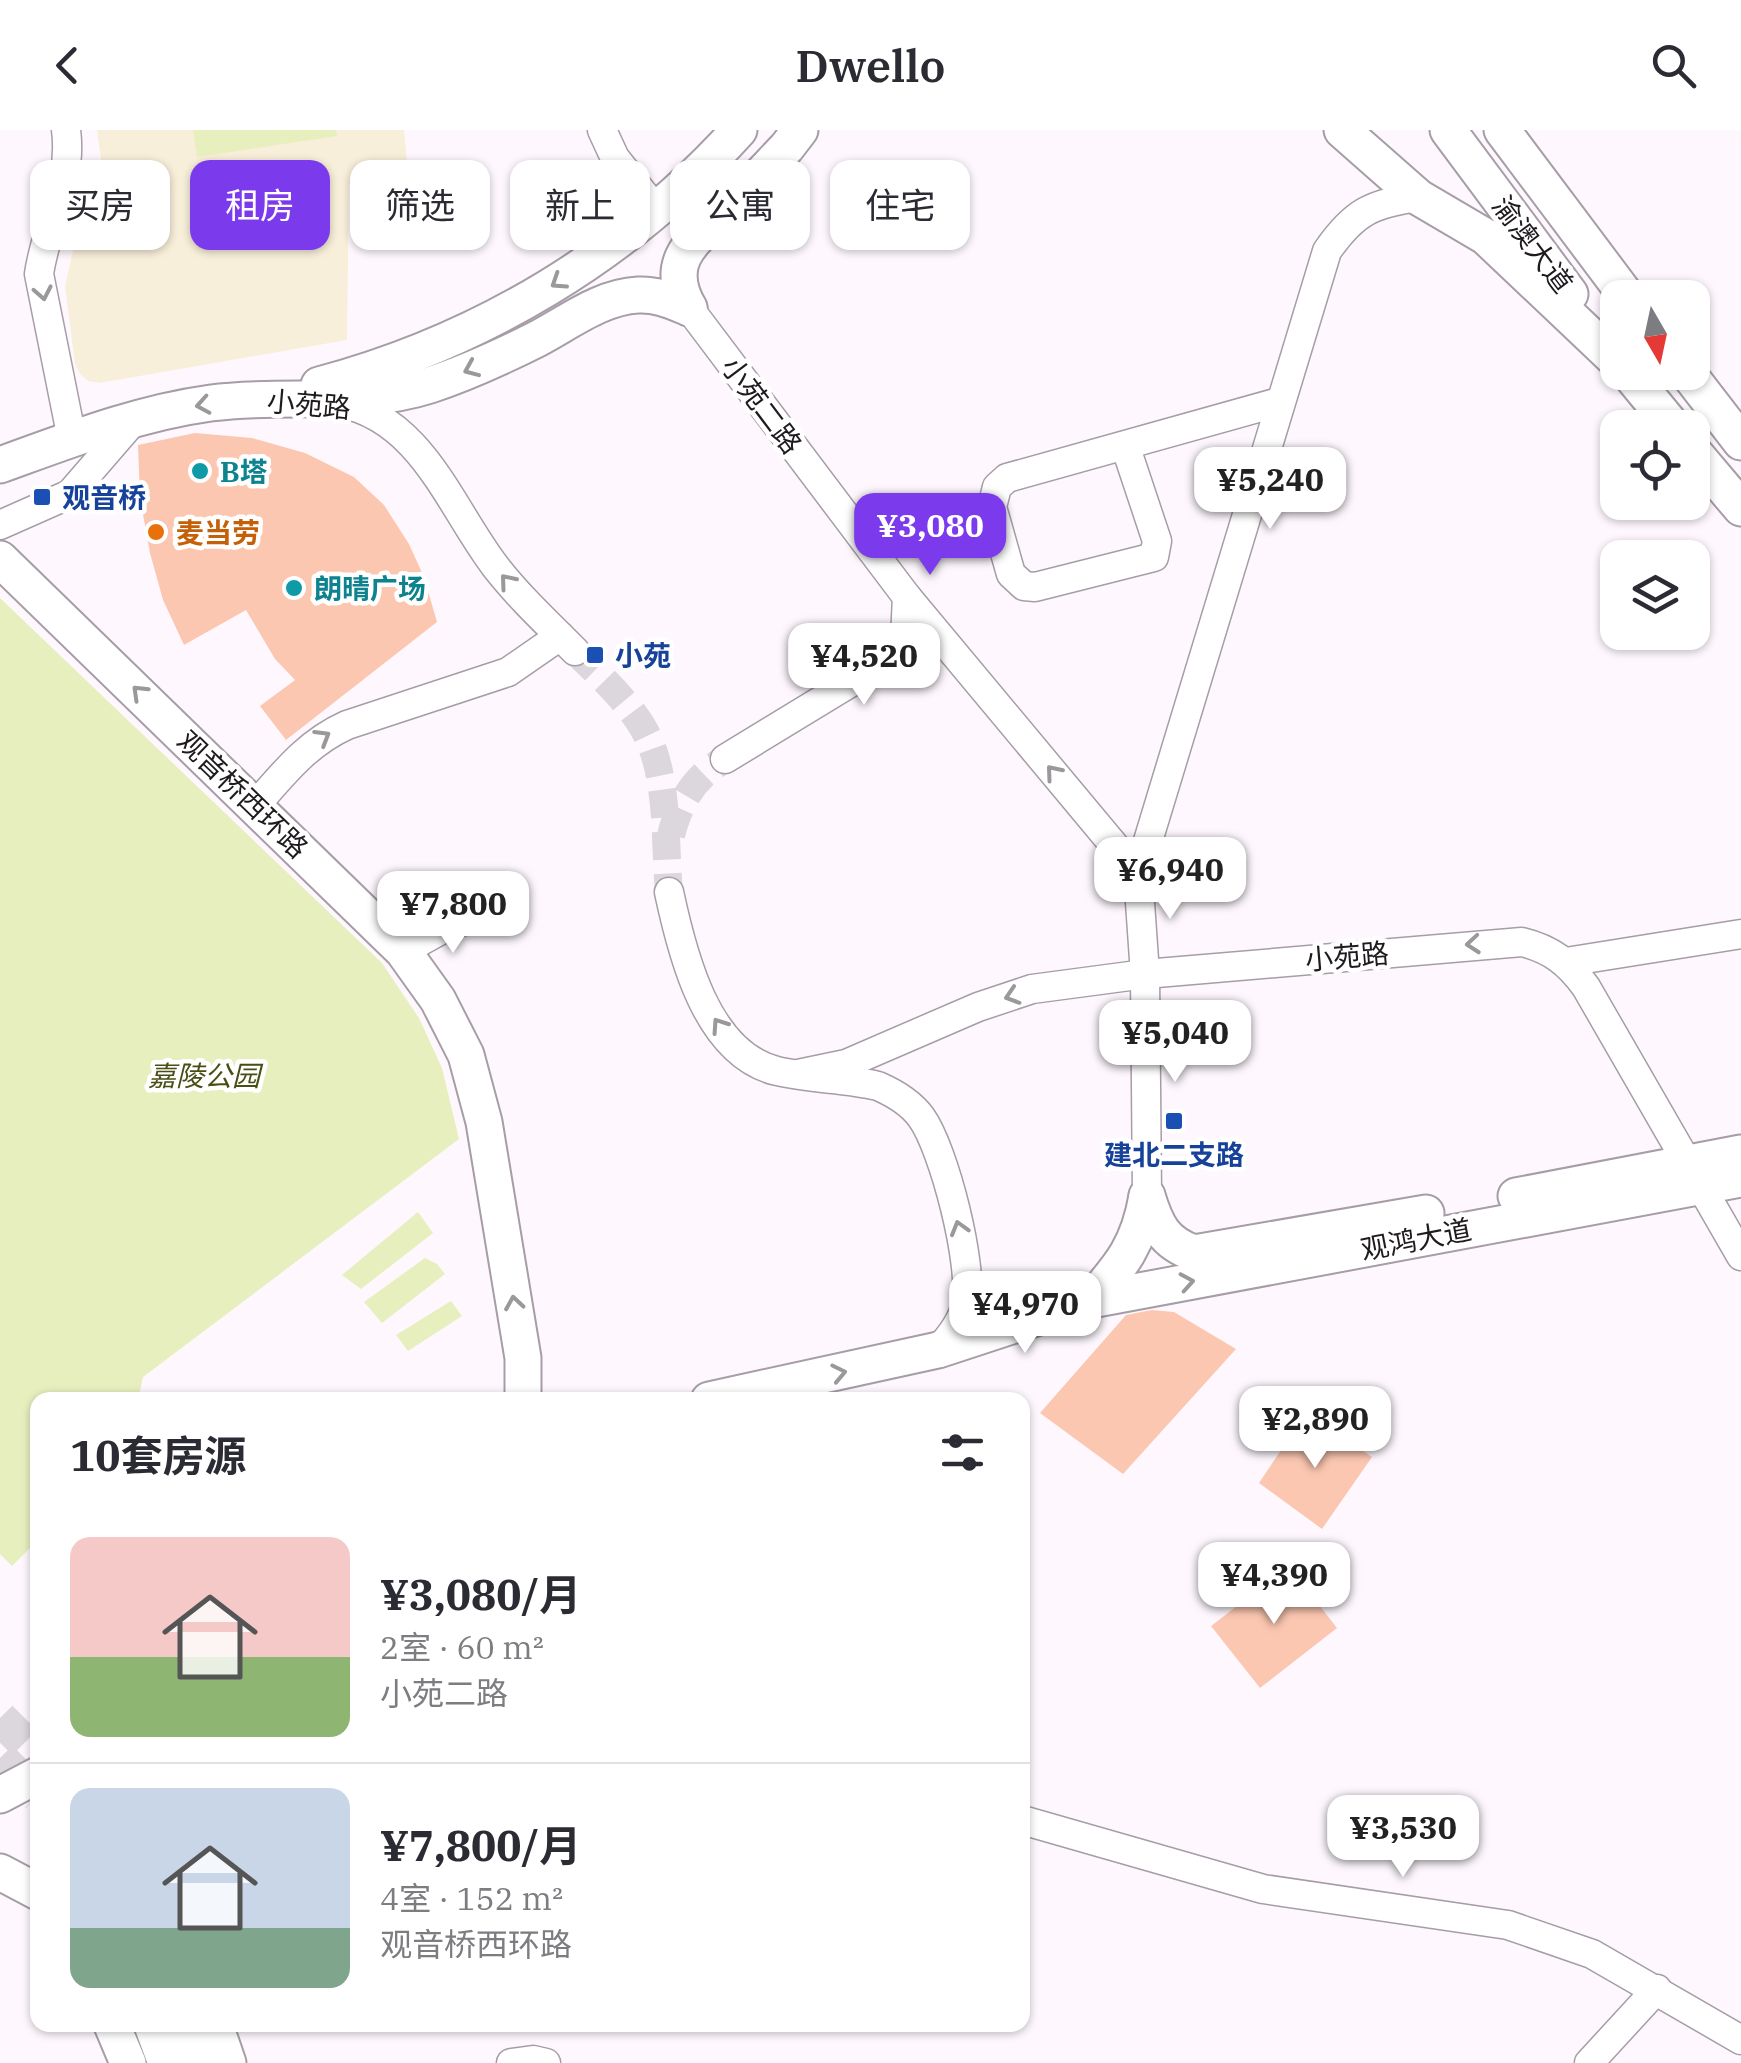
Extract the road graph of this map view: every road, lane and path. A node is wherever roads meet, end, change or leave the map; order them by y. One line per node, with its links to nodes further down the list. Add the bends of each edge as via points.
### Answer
1 (66, 130): 25 (street, one-way to 25, via 66,168 39,274)
2 (602, 130): 12 (street, via 614,158)
3 (739, 130): 12 (main road)
4 (1342, 130): 11 (main road)
5 (1375, 130): 13 (main road)
6 (1448, 130): 16 (main road, 渝澳大道)
7 (1502, 130): 10 (main road, 渝澳大道)
8 (1520, 130): 10 (main road)
9 (796, 136): 15 (main road, via 689,246 678,276)
10 (1542, 187): 14 (main road, 渝澳大道)
11 (1418, 197): 13 (main road); 22 (street, via 1364,210 1327,251)
12 (657, 211): 20 (main road, one-way to 20, via 580,268 484,324 358,374)
13 (1486, 237): 17 (main road)
14 (1614, 280)
15 (689, 308): 21 (main road, one-way to 21, via 662,296 625,296 426,386); 33 (street, 小苑二路)
16 (1600, 336)
17 (1600, 343)
18 (1643, 390): 23 (main road)
19 (1701, 390): 26 (main road)
20 (272, 397): 21 (main road, 小苑路); 24 (main road, 小苑路, one-way to 24)
21 (327, 400): 35 (street, 小苑路, one-way to 21, via 325,735 508,672 568,643 493,564 402,432 368,411)
22 (1280, 402): 27 (street); 36 (street)
23 (1659, 410)
24 (134, 420): 25 (main road, 小苑路); 31 (street, via 70,494)
25 (72, 439): 28 (main road, 小苑路)
26 (1741, 442)
27 (1125, 445): 27 (street, via 997,486 992,507 1011,574 1024,586 1154,556 1157,541)
28 (0, 466)
29 (1710, 471): 30 (main road)
30 (1741, 508)
31 (0, 524)
32 (0, 559): 35 (main road, 观音桥西环路, one-way to 32)
33 (908, 596): 34 (street, via 905,637 886,662); 36 (street, 小苑二路, one-way to 33)
34 (725, 758)
35 (255, 806): 40 (main road, 观音桥西环路)
36 (1138, 874): 42 (street)
37 (669, 892): 43 (street, 小苑路, one-way to 37, via 759,1065 730,1042 688,968)
38 (482, 915): 40 (street)
39 (1741, 934): 41 (street)
40 (403, 950): 51 (main road, 观音桥西环路, one-way to 40, via 484,1122 466,1055)
41 (1566, 962): 42 (street, 小苑路, one-way to 42, via 1538,946 1504,942); 45 (street)
42 (1144, 974): 43 (street, 小苑路, one-way to 43, via 1032,989 846,1064); 47 (street)
43 (798, 1074): 50 (street, 小苑路, one-way to 43, via 960,1322 969,1278 930,1132 892,1092)
44 (1741, 1153): 45 (main road, 观鸿大道)
45 (1694, 1175): 46 (main road, 观鸿大道); 47 (main road, 观鸿大道, via 1194,1253 1164,1238); 48 (street); 49 (main road, 观鸿大道, one-way to 45)
46 (1741, 1179)
47 (1147, 1196): 49 (main road, via 1135,1243)
48 (1741, 1256)
49 (1091, 1300): 50 (main road)
50 (938, 1350): 52 (main road, one-way to 50)
51 (523, 1392)
52 (746, 1392)
53 (30, 1779): 54 (main road)
54 (0, 1795)
55 (1030, 1822): 58 (street, via 1263,1889 1508,1924 1592,1954)
56 (0, 1872): 57 (main road)
57 (30, 1888)
58 (1657, 1989): 63 (street); 70 (street)
59 (115, 2032): 64 (main road)
60 (155, 2032): 65 (main road)
61 (183, 2032): 66 (main road)
62 (217, 2032): 67 (main road)
63 (1741, 2040)
64 (128, 2063)
65 (166, 2063)
66 (196, 2063)
67 (228, 2063)
68 (510, 2063): 69 (street)
69 (546, 2063)
70 (1589, 2063)

